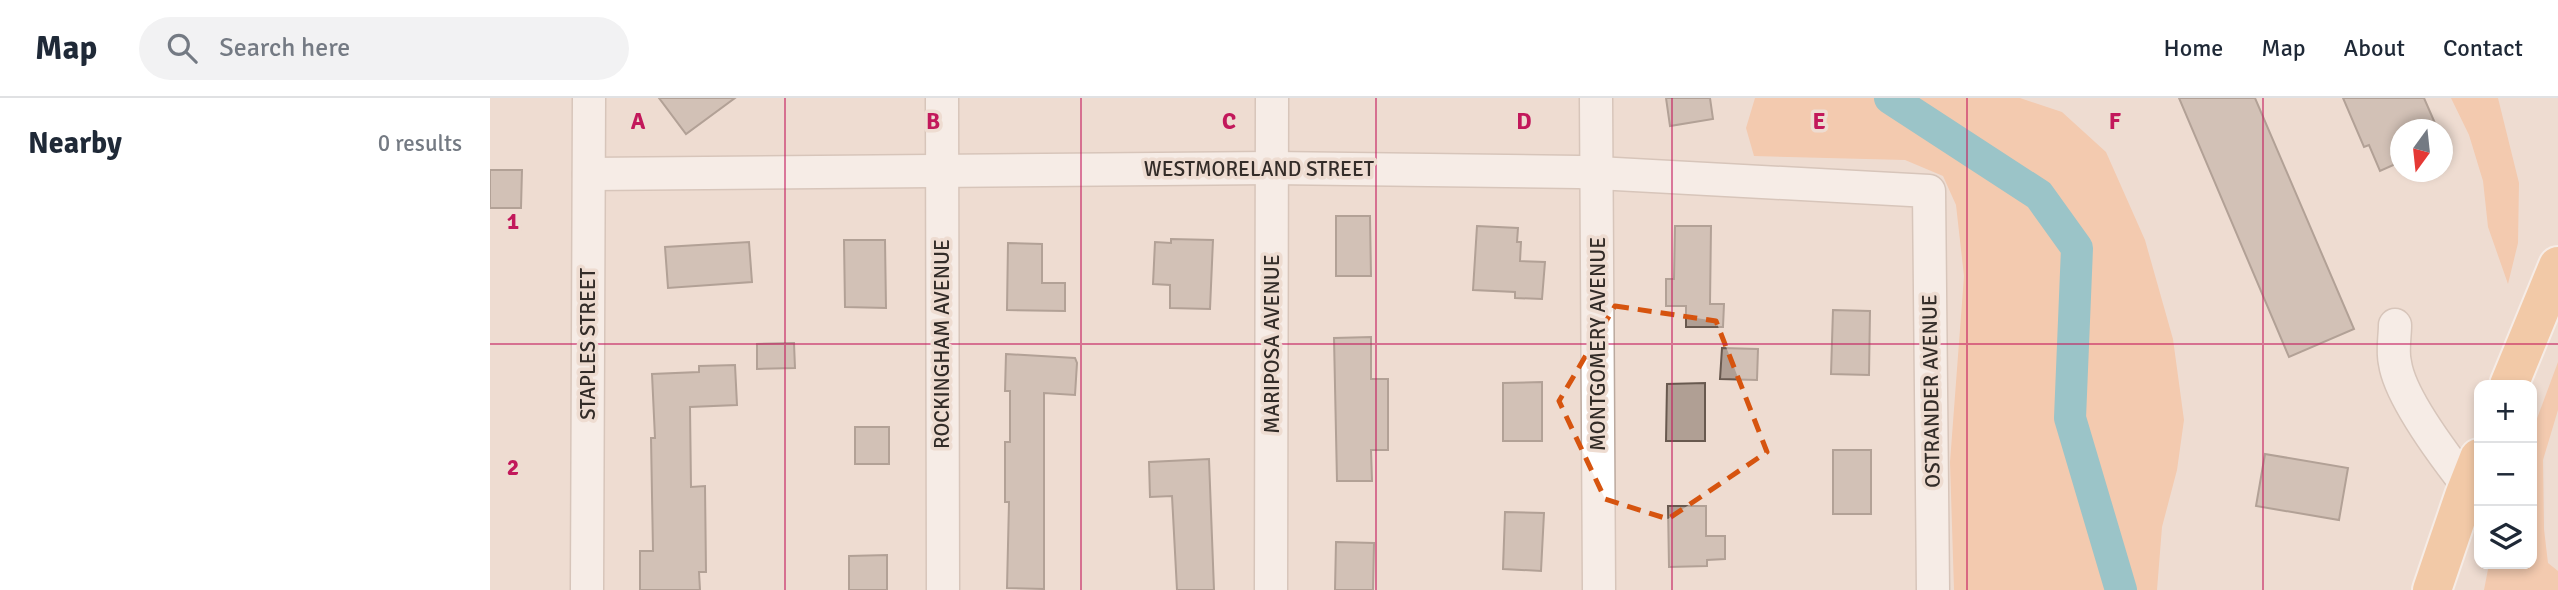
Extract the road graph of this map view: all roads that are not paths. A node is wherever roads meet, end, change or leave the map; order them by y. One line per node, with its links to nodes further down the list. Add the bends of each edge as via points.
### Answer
1 (589, 98): 8 (street, STAPLES STREET)
2 (942, 98): 6 (street, ROCKINGHAM AVENUE)
3 (1272, 98): 5 (street, MARIPOSA AVENUE)
4 (1596, 98): 7 (street, MONTGOMERY AVENUE)
5 (1273, 168): 6 (street, WESTMORELAND STREET); 7 (street, WESTMORELAND STREET); 16 (street, MARIPOSA AVENUE)
6 (942, 170): 8 (street, WESTMORELAND STREET); 15 (street, ROCKINGHAM AVENUE)
7 (1598, 173): 9 (street, WESTMORELAND STREET); 17 (street, MONTGOMERY AVENUE)
8 (589, 174): 14 (street, STAPLES STREET)
9 (1928, 191): 18 (street, OSTRANDER AVENUE)
10 (2558, 265): 12 (main road)
11 (2395, 325): 13 (street, via 2395,363 2402,385 2441,452)
12 (2511, 380)
13 (2474, 472): 19 (main road)
14 (587, 590)
15 (943, 590)
16 (1270, 590)
17 (1599, 590)
18 (1933, 590)
19 (2432, 590)

